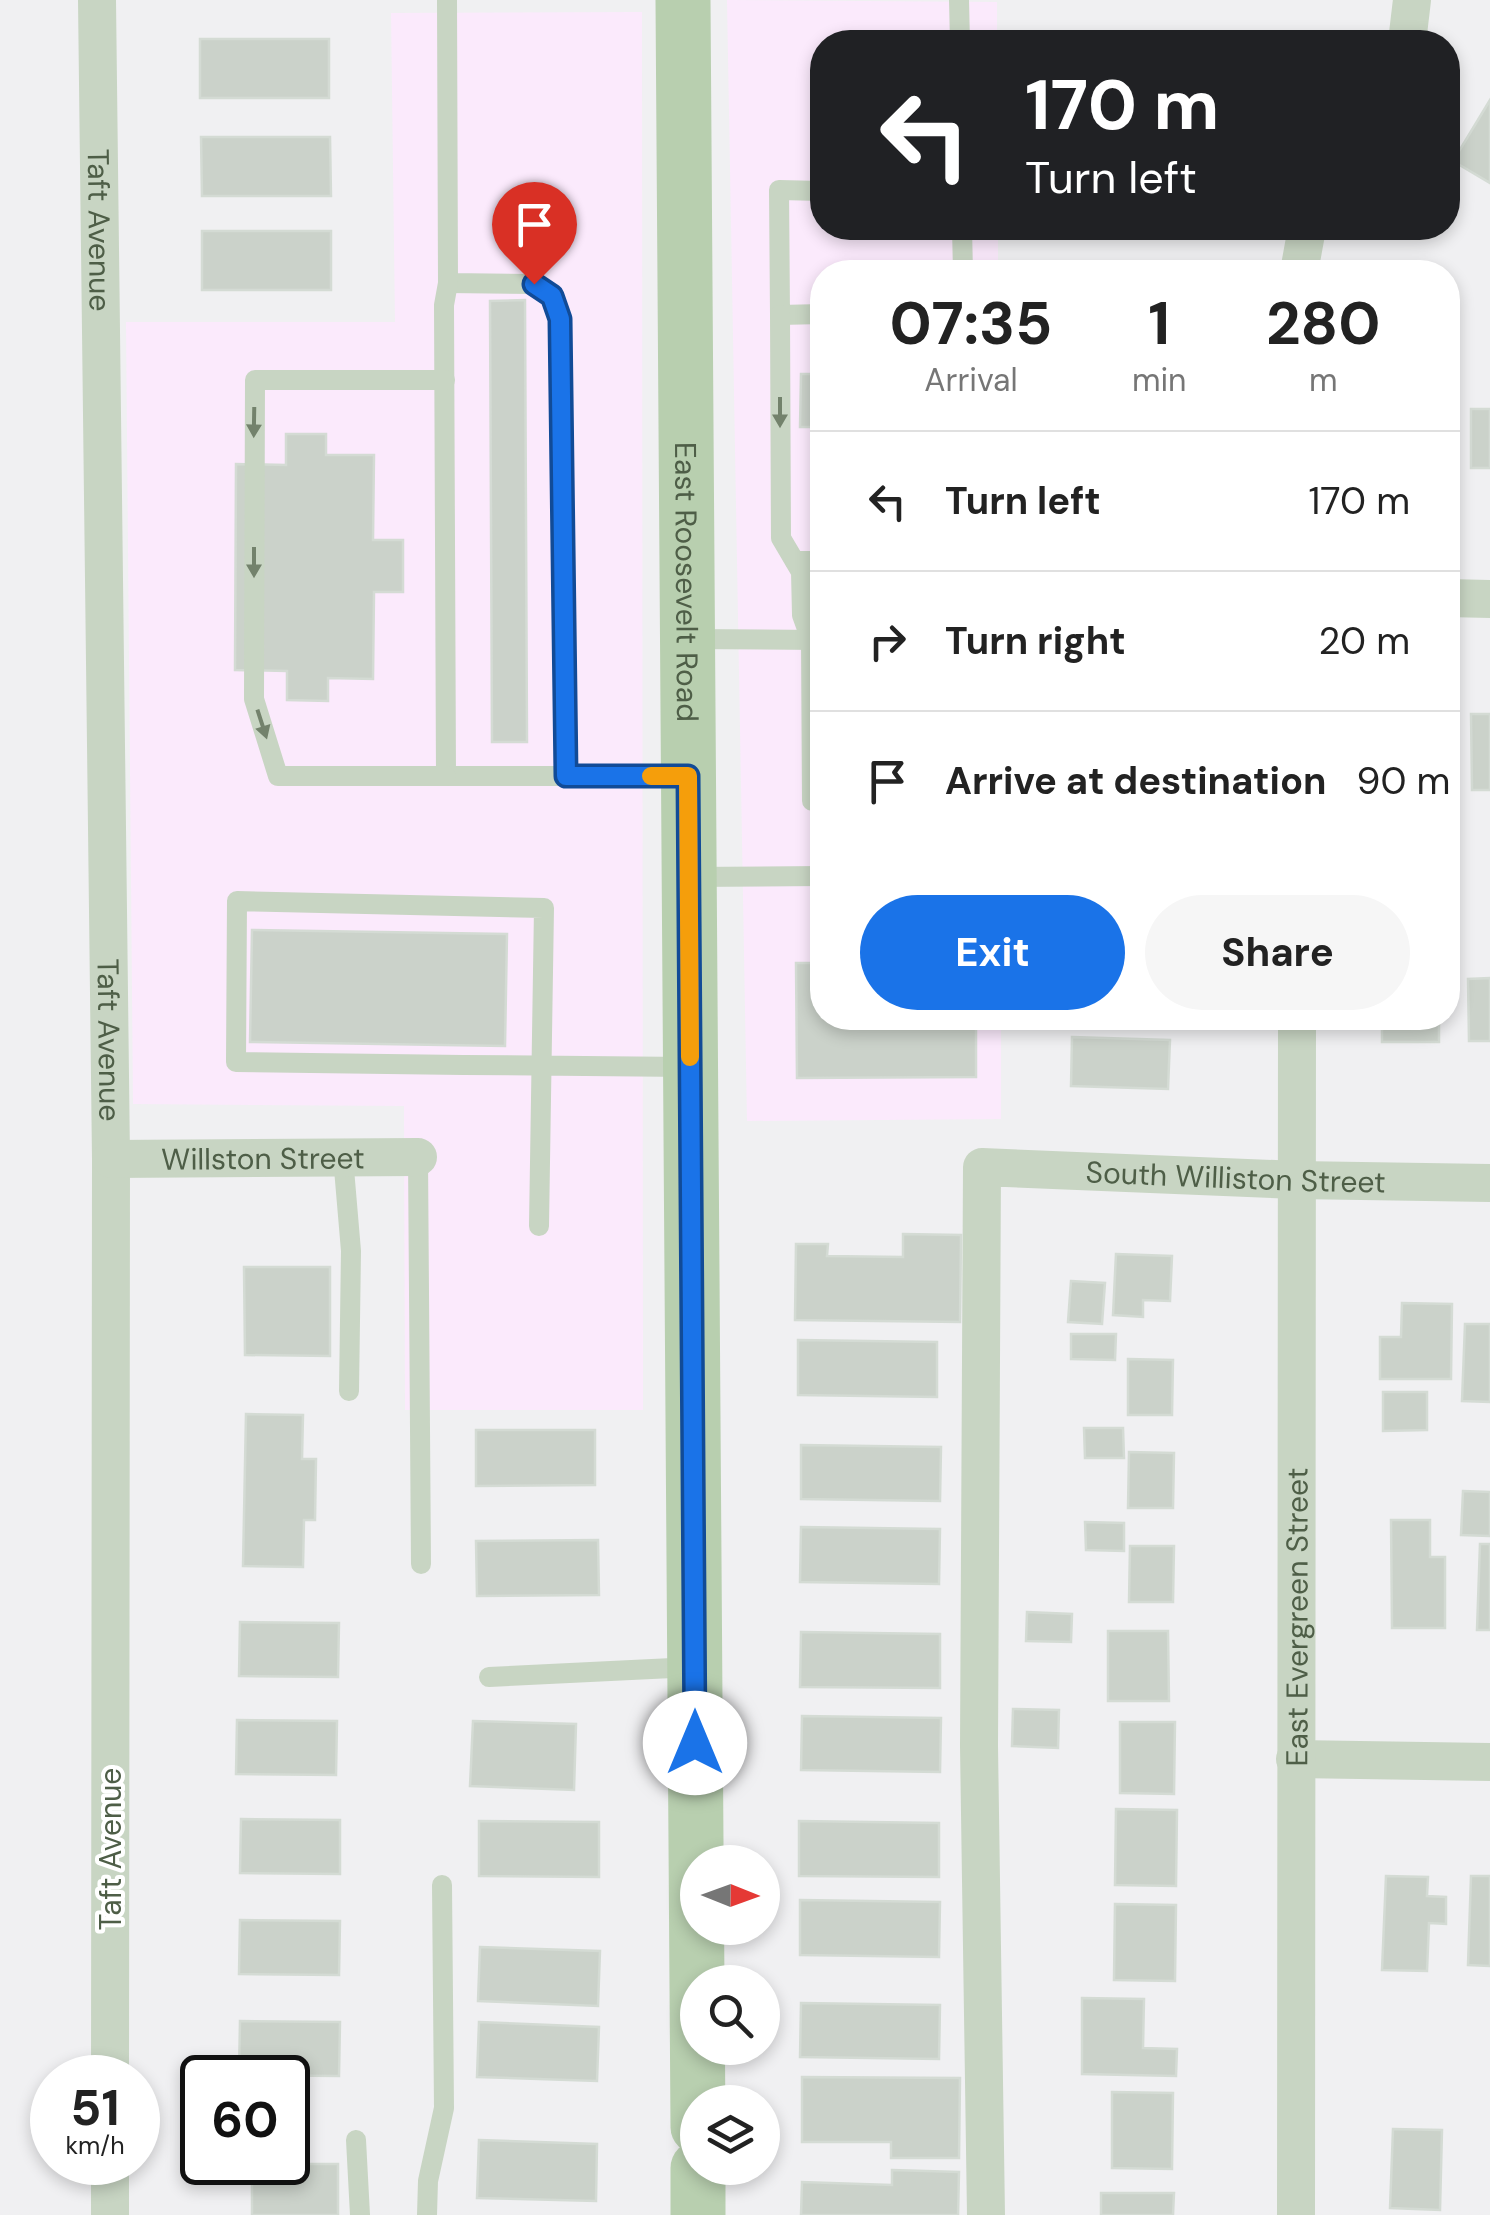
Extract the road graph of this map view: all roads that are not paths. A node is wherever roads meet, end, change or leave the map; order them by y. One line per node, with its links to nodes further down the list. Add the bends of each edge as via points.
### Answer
1 (97, 0): 30 (street, Taft Avenue)
2 (447, 0): 9 (lane)
3 (683, 0): 18 (main road, East Roosevelt Road)
4 (959, 0): 6 (lane)
5 (1412, 0): 7 (street)
6 (960, 30)
7 (1409, 30)
8 (810, 191): 10 (lane, via 779,190)
9 (448, 282): 12 (lane); 21 (lane, via 534,284 552,296 560,319)
10 (780, 314): 11 (lane); 13 (lane, one-way to 13, via 781,538)
11 (810, 314)
12 (445, 380): 20 (lane); 20 (lane, one-way to 20, via 255,380 254,699 278,776)
13 (795, 560): 14 (lane); 17 (lane, via 802,616)
14 (810, 561)
15 (1460, 598): 16 (street)
16 (1490, 599)
17 (810, 629)
18 (687, 638): 19 (lane); 22 (main road, East Roosevelt Road)
19 (810, 640)
20 (446, 776): 21 (lane)
21 (566, 776): 22 (lane)
22 (688, 776): 24 (main road, East Roosevelt Road)
23 (810, 876): 24 (lane)
24 (689, 877): 27 (main road, East Roosevelt Road)
25 (1297, 1030): 31 (street, East Evergreen Street)
26 (541, 1066): 26 (lane, via 236,1062 237,901 544,908); 27 (lane); 33 (lane)
27 (690, 1067): 36 (main road, East Roosevelt Road)
28 (343, 1156): 29 (street, Willston Street); 30 (street, Willston Street); 34 (lane, via 351,1251)
29 (418, 1157): 35 (lane)
30 (111, 1159): 41 (street, Taft Avenue)
31 (1297, 1180): 32 (street, South Williston Street); 38 (street, East Evergreen Street); 50 (street, South Williston Street, via 982,1167 979,1746)
32 (1490, 1183)
33 (540, 1226)
34 (349, 1391)
35 (422, 1564)
36 (694, 1667): 37 (lane); 42 (main road, East Roosevelt Road)
37 (489, 1677)
38 (1295, 1759): 39 (street); 51 (street, East Evergreen Street)
39 (1490, 1762)
40 (442, 1885): 48 (lane, via 444,2108)
41 (110, 2055)
42 (698, 2085)
43 (356, 2140): 47 (lane)
44 (110, 2185): 46 (street)
45 (698, 2185): 49 (main road)
46 (110, 2215)
47 (360, 2215)
48 (427, 2215)
49 (698, 2215)
50 (986, 2215)
51 (1296, 2215)

